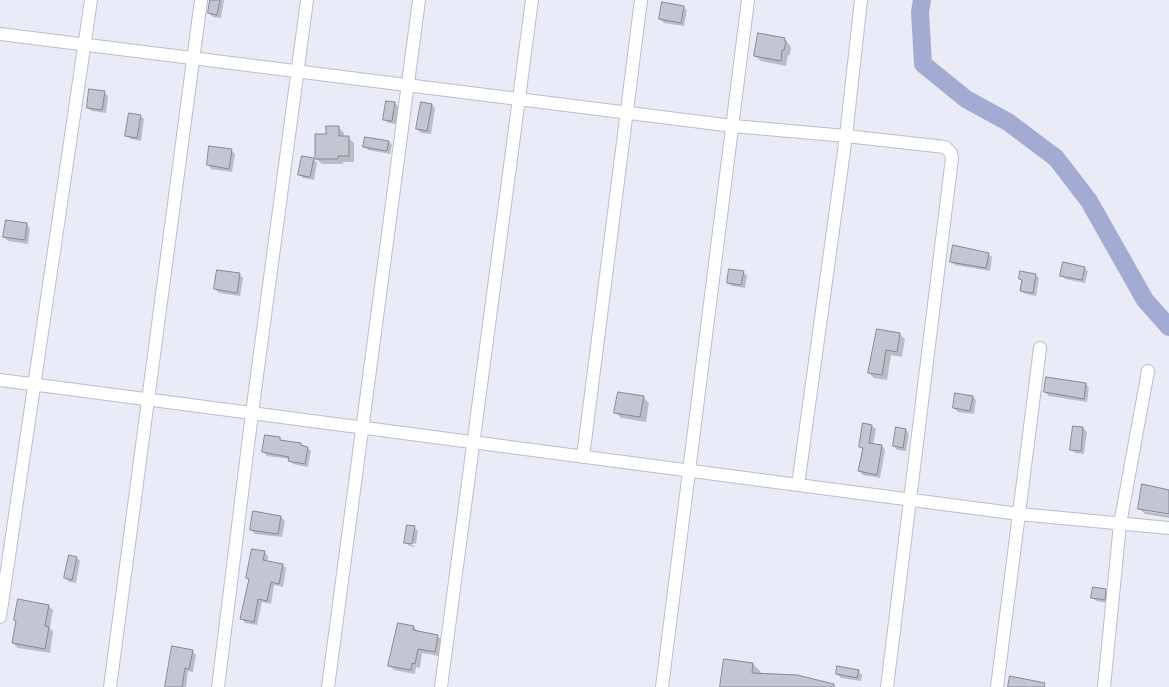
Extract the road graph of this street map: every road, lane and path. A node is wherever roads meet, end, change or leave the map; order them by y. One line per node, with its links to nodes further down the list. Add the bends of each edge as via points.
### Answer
1 (91, 0): 10 (street)
2 (201, 0): 11 (street)
3 (307, 0): 12 (street)
4 (419, 0): 13 (street)
5 (532, 0): 14 (street)
6 (640, 0): 15 (street)
7 (748, 0): 16 (street)
8 (861, 0): 17 (street)
9 (0, 34): 10 (street)
10 (85, 44): 11 (street); 21 (street)
11 (194, 58): 12 (street); 22 (street)
12 (298, 71): 13 (street); 23 (street)
13 (408, 85): 14 (street); 24 (street)
14 (519, 99): 15 (street); 25 (street)
15 (626, 112): 16 (street); 26 (street)
16 (733, 126): 17 (street); 27 (street)
17 (846, 136): 28 (street); 29 (street, via 945,147 952,158)
18 (1040, 348): 30 (street)
19 (1148, 371): 31 (street)
20 (0, 380): 21 (street)
21 (35, 384): 22 (street); 33 (street)
22 (149, 399): 23 (street); 34 (street)
23 (252, 413): 24 (street); 35 (street)
24 (362, 428): 25 (street); 36 (street)
25 (473, 442): 26 (street); 37 (street)
26 (583, 457): 27 (street)
27 (690, 471): 28 (street); 38 (street)
28 (798, 485): 29 (street)
29 (910, 500): 30 (street); 39 (street)
30 (1019, 514): 31 (street); 40 (street)
31 (1120, 524): 32 (street); 41 (street)
32 (1169, 528)
33 (0, 618)
34 (110, 687)
35 (218, 687)
36 (328, 687)
37 (441, 687)
38 (662, 687)
39 (887, 687)
40 (997, 687)
41 (1104, 687)

